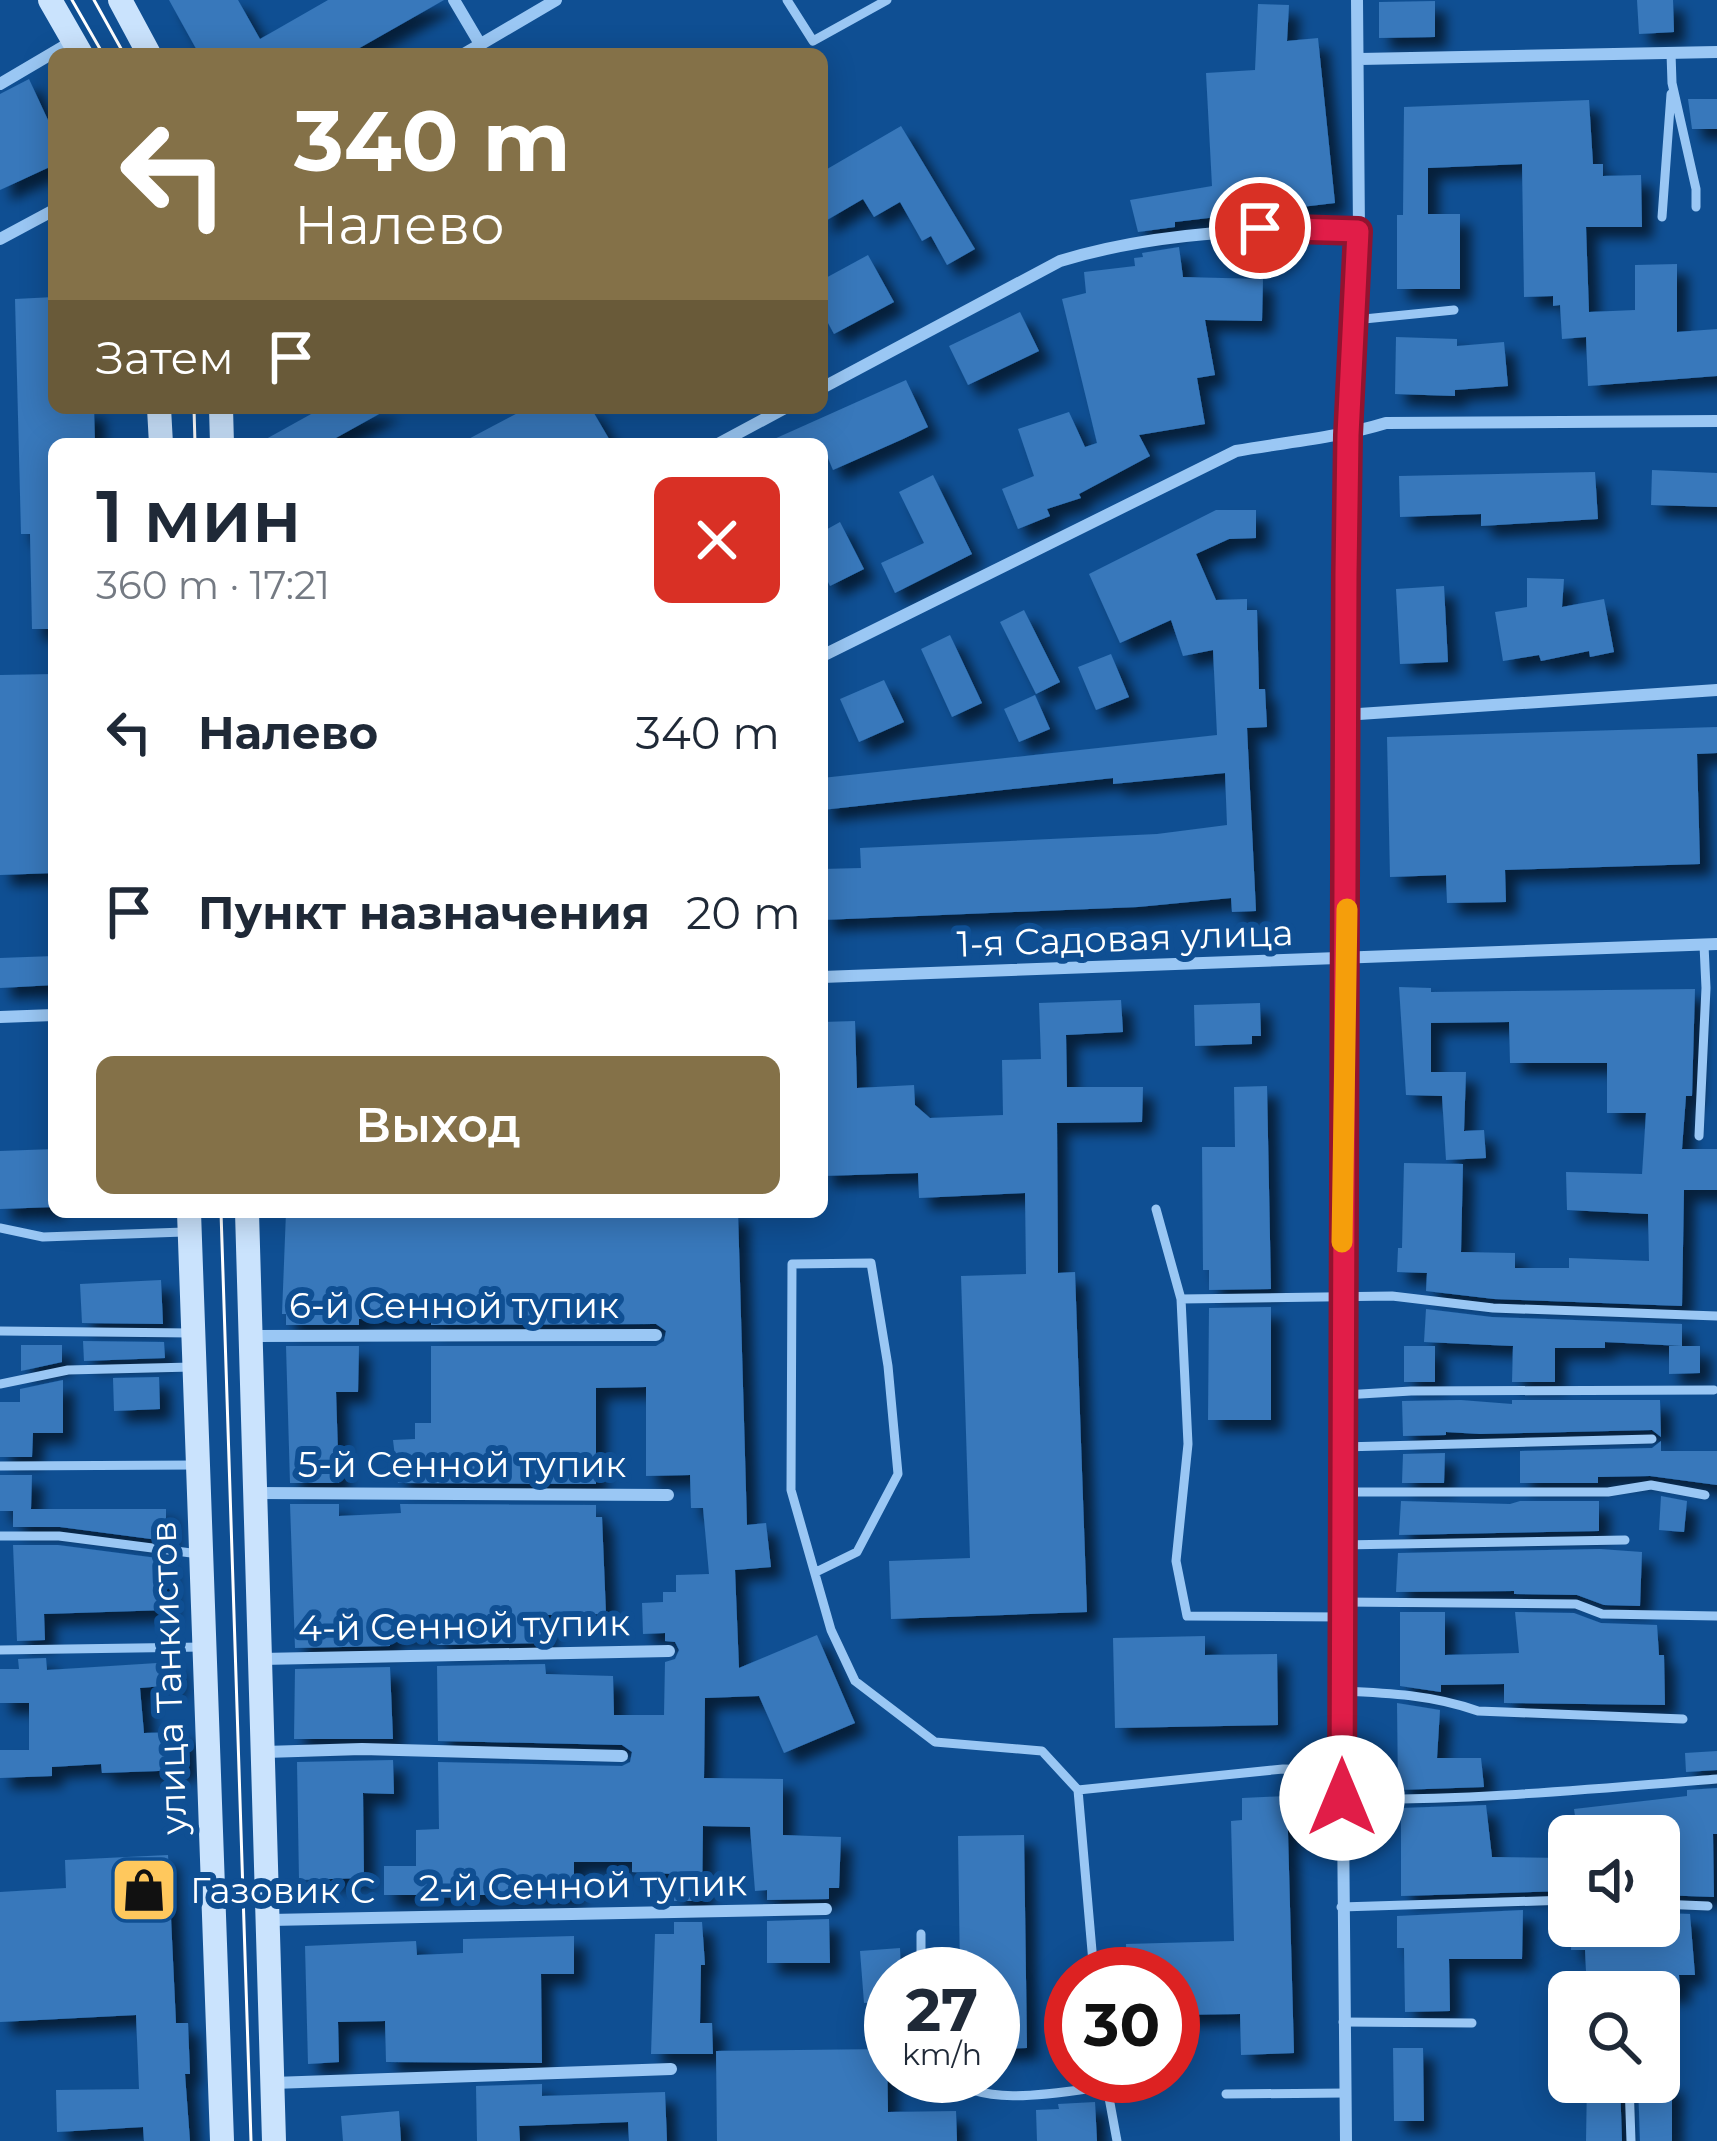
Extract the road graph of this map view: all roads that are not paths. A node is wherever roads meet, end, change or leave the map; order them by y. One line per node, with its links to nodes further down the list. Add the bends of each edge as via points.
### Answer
1 (50, 0): 9 (main road)
2 (121, 0): 10 (main road)
3 (454, 0): 8 (street)
4 (556, 0): 8 (street)
5 (787, 0): 6 (lane, via 812,41)
6 (887, 0)
7 (1357, 0): 14 (street)
8 (480, 44): 11 (street)
9 (78, 47)
10 (146, 48)
11 (474, 48)
12 (1717, 52): 13 (street)
13 (1671, 53): 14 (street); 17 (lane)
14 (1360, 59): 21 (street)
15 (48, 61): 16 (street)
16 (0, 83)
17 (1672, 83): 18 (lane); 20 (lane)
18 (1696, 207)
19 (48, 213): 22 (street)
20 (1662, 217)
21 (1358, 231): 24 (street); 25 (street, via 1260,228 1090,252)
22 (0, 239)
23 (1454, 310): 24 (lane)
24 (1354, 320): 28 (street)
25 (828, 385)
26 (774, 414): 29 (street)
27 (1717, 422): 28 (street, via 1386,423)
28 (1348, 435): 30 (street, via 1236,451); 32 (street)
29 (729, 438)
30 (828, 653)
31 (1717, 690): 32 (street)
32 (1344, 715): 34 (street)
33 (1710, 945): 34 (street, 1-я Садовая улица); 38 (lane)
34 (1347, 958): 35 (street, 1-я Садовая улица); 44 (street)
35 (828, 977)
36 (48, 1015): 37 (street)
37 (0, 1017)
38 (1699, 1136)
39 (1156, 1209): 43 (lane)
40 (247, 1218): 49 (main road)
41 (189, 1222): 42 (lane, via 43,1237); 47 (main road, улица Танкистов)
42 (0, 1228)
43 (1181, 1299): 44 (lane); 67 (lane, via 1188,1444 1176,1561 1187,1616)
44 (1341, 1299): 45 (lane); 53 (street)
45 (1717, 1316)
46 (0, 1331): 47 (lane)
47 (191, 1333): 50 (main road, улица Танкистов)
48 (656, 1335): 49 (street, 6-й Сенной тупик)
49 (251, 1336): 59 (main road)
50 (192, 1367): 51 (lane, via 68,1370); 56 (main road, улица Танкистов)
51 (0, 1384)
52 (1714, 1390): 53 (lane)
53 (1344, 1395): 55 (street)
54 (1652, 1438): 55 (lane)
55 (1342, 1447): 58 (street)
56 (196, 1465): 57 (lane); 65 (main road, улица Танкистов)
57 (0, 1466)
58 (1342, 1492): 61 (lane, via 1607,1492 1651,1485); 64 (street)
59 (255, 1493): 60 (street, 5-й Сенной тупик); 72 (main road)
60 (668, 1495)
61 (1705, 1495)
62 (0, 1536): 65 (lane)
63 (1625, 1540): 64 (lane)
64 (1342, 1545): 67 (street)
65 (199, 1554): 69 (main road, улица Танкистов)
66 (816, 1572): 66 (lane, via 857,1552 898,1474 872,1263 792,1264 791,1490); 79 (lane, via 855,1681 935,1742 1042,1751)
67 (1341, 1610): 68 (lane, via 1576,1604 1602,1614); 73 (street)
68 (1717, 1616)
69 (203, 1647): 70 (lane); 98 (main road, улица Танкистов)
70 (0, 1650)
71 (669, 1651): 72 (street, 4-й Сенной тупик)
72 (261, 1659): 75 (main road)
73 (1342, 1691): 74 (lane, via 1405,1693 1478,1712); 77 (street)
74 (1683, 1719)
75 (265, 1752): 76 (street); 86 (main road)
76 (622, 1756)
77 (1341, 1770): 79 (lane); 80 (street)
78 (1717, 1779): 80 (lane, via 1435,1801)
79 (1078, 1790): 89 (lane)
80 (1342, 1798): 84 (street)
81 (1548, 1901): 84 (lane)
82 (1680, 1905): 83 (lane)
83 (1708, 1906)
84 (1341, 1907): 90 (street)
85 (826, 1909): 86 (street, 2-й Сенной тупик)
86 (270, 1920): 93 (main road)
87 (921, 1934): 88 (lane)
88 (921, 1947)
89 (1092, 1947)
90 (1342, 2022): 91 (lane); 94 (street)
91 (1472, 2023)
92 (671, 2068): 93 (street)
93 (273, 2083): 99 (main road)
94 (1345, 2093): 95 (lane); 101 (street)
95 (1226, 2094)
96 (1110, 2103): 100 (lane)
97 (1630, 2103): 102 (lane)
98 (222, 2141)
99 (274, 2141)
100 (1117, 2141)
101 (1346, 2141)
102 (1631, 2141)

